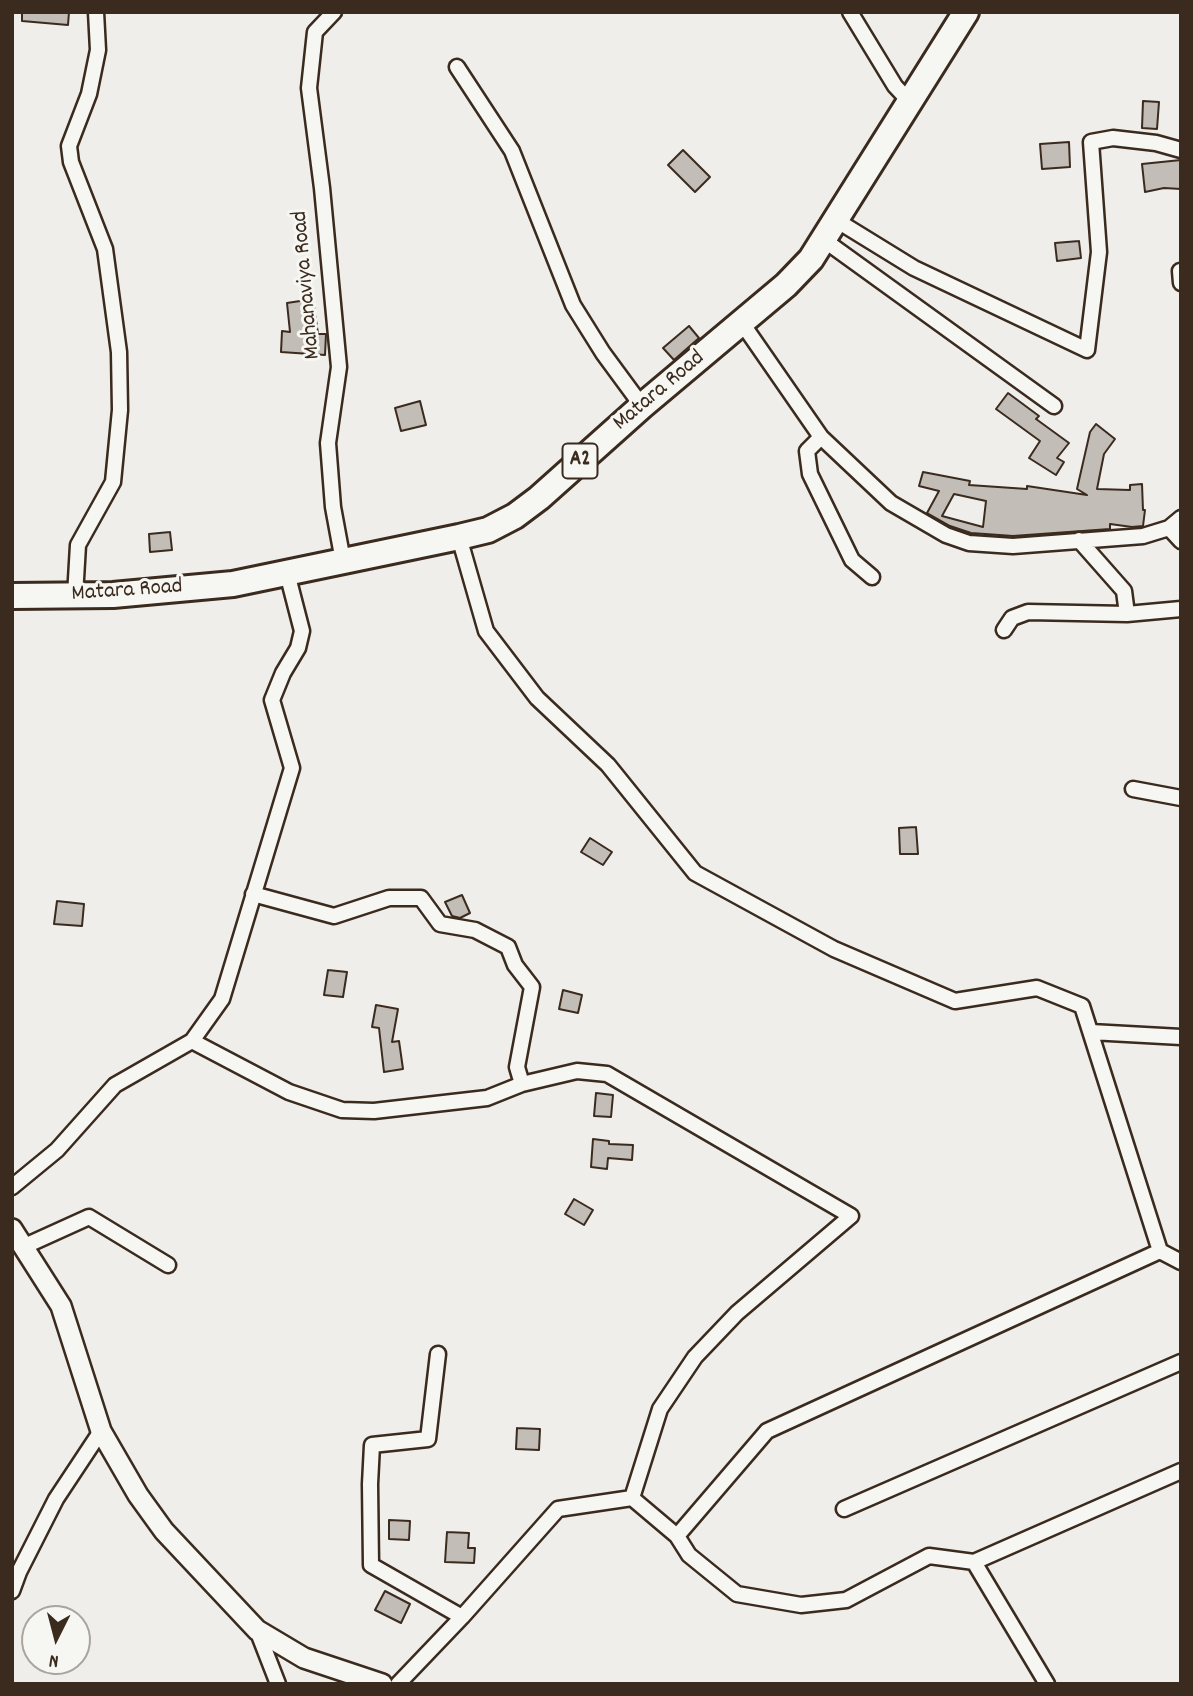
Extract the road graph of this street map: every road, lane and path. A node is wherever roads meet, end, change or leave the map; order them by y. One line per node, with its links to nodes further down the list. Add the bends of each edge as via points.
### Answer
1 (96, 12): 22 (street, via 98,50 89,94 68,146 105,249 119,352 120,410 113,482 78,545)
2 (334, 12): 18 (street, Mahanaviya Road, via 315,32 309,88 339,367 328,443 332,507)
3 (850, 12): 6 (street)
4 (966, 12): 6 (highway, Matara Road / A2)
5 (457, 67): 10 (street, via 512,151 573,305)
6 (909, 101): 8 (highway, Matara Road / A2)
7 (1181, 150): 8 (street, via 1113,138 1091,142 1099,252 1087,350)
8 (830, 230): 9 (highway, Matara Road / A2, via 811,259); 11 (street)
9 (742, 323): 10 (highway, Matara Road / A2); 12 (street)
10 (642, 406): 15 (highway, Matara Road / A2, via 523,510 488,530)
11 (1054, 406)
12 (821, 437): 16 (street, via 891,503 946,535 969,543 1013,546); 20 (street, via 807,451 810,474 852,560)
13 (1181, 518): 14 (street)
14 (1169, 528): 16 (street, via 1143,536); 17 (street)
15 (459, 537): 18 (highway, Matara Road / A2); 29 (street, via 486,631 537,698 608,765 695,873 834,949 955,1001 1037,988 1082,1006)
16 (1079, 540): 24 (street, via 1124,591)
17 (1181, 541)
18 (343, 561): 19 (highway, Matara Road / A2)
19 (287, 573): 22 (highway, Matara Road / A2, via 233,584); 28 (street, via 302,631 272,700 292,768)
20 (872, 577)
21 (12, 596): 22 (highway, Matara Road / A2)
22 (75, 596)
23 (1181, 609): 24 (street)
24 (1127, 614): 25 (street, via 1028,612 1012,618)
25 (1004, 630)
26 (1133, 789): 27 (street)
27 (1181, 798)
28 (253, 894): 31 (street, via 222,999); 32 (street, via 334,916 390,898 421,898 440,923 475,930 508,947 532,987 517,1067)
29 (1091, 1032): 30 (street); 36 (street)
30 (1181, 1037)
31 (192, 1041): 32 (street, via 289,1092 342,1110 374,1111 487,1098); 33 (street, via 115,1085 57,1150)
32 (522, 1084): 43 (street, via 577,1071 607,1074 851,1216 737,1313 695,1357 660,1409)
33 (12, 1188)
34 (12, 1229): 35 (main road)
35 (25, 1246): 38 (street, via 89,1217); 41 (main road, via 61,1306)
36 (1160, 1251): 37 (street); 45 (street, via 767,1431)
37 (1181, 1262)
38 (168, 1265)
39 (438, 1353): 48 (street, via 428,1439 372,1445 372,1564)
40 (1181, 1362): 44 (street)
41 (101, 1431): 47 (street, via 56,1499); 49 (main road, via 164,1531)
42 (1181, 1471): 46 (street)
43 (632, 1498): 45 (street); 48 (street, via 558,1509)
44 (844, 1509)
45 (677, 1535): 46 (street, via 690,1555 737,1594 801,1605 846,1600 929,1556)
46 (974, 1562): 53 (street)
47 (12, 1591)
48 (462, 1617): 52 (street)
49 (257, 1630): 50 (street); 51 (main road, via 304,1658)
50 (278, 1684)
51 (382, 1684)
52 (398, 1684)
53 (1047, 1684)

